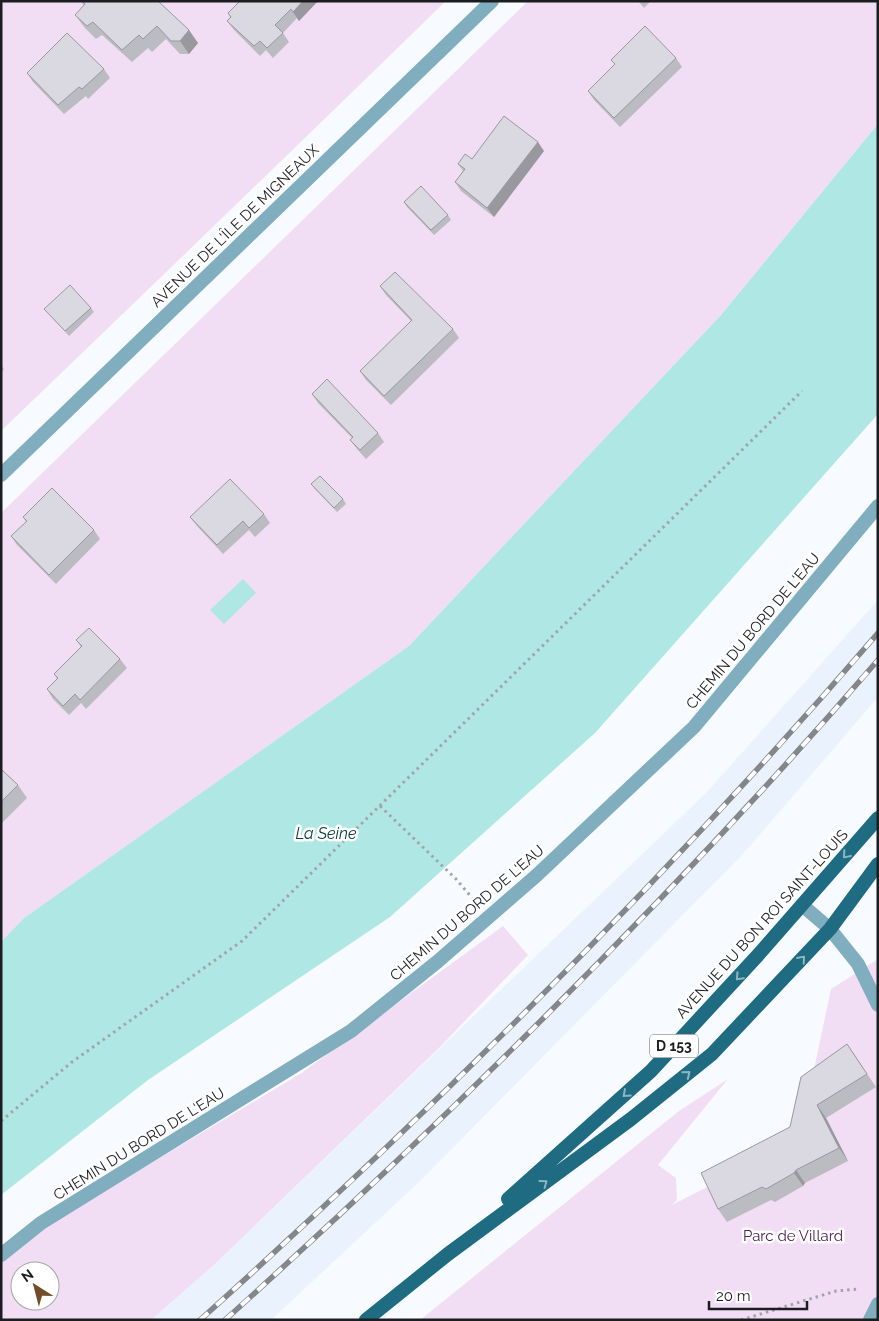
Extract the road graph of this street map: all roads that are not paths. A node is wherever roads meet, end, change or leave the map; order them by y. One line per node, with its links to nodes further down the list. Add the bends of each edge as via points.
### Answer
1 (492, 1): 2 (street, AVENUE DE L'ÎLE DE MIGNEAUX)
2 (1, 474)
3 (878, 506): 10 (street, CHEMIN DU BORD DE L'EAU, via 694,727 537,875 444,956 351,1031 42,1223)
4 (878, 818): 6 (main road, AVENUE DU BON ROI SAINT-LOUIS / D 153, one-way to 6)
5 (878, 864): 7 (main road, AVENUE DU BON ROI SAINT-LOUIS / D 153)
6 (802, 905): 7 (street); 9 (main road, AVENUE DU BON ROI SAINT-LOUIS / D 153, one-way to 9, via 650,1071)
7 (830, 929): 8 (street, via 858,964); 9 (main road, AVENUE DU BON ROI SAINT-LOUIS / D 153, one-way to 7, via 631,1119 712,1054)
8 (878, 1005)
9 (448, 1254): 12 (main road, AVENUE DU BON ROI SAINT-LOUIS / D 153)
10 (1, 1255)
11 (878, 1304): 13 (street)
12 (366, 1320)
13 (870, 1320)

